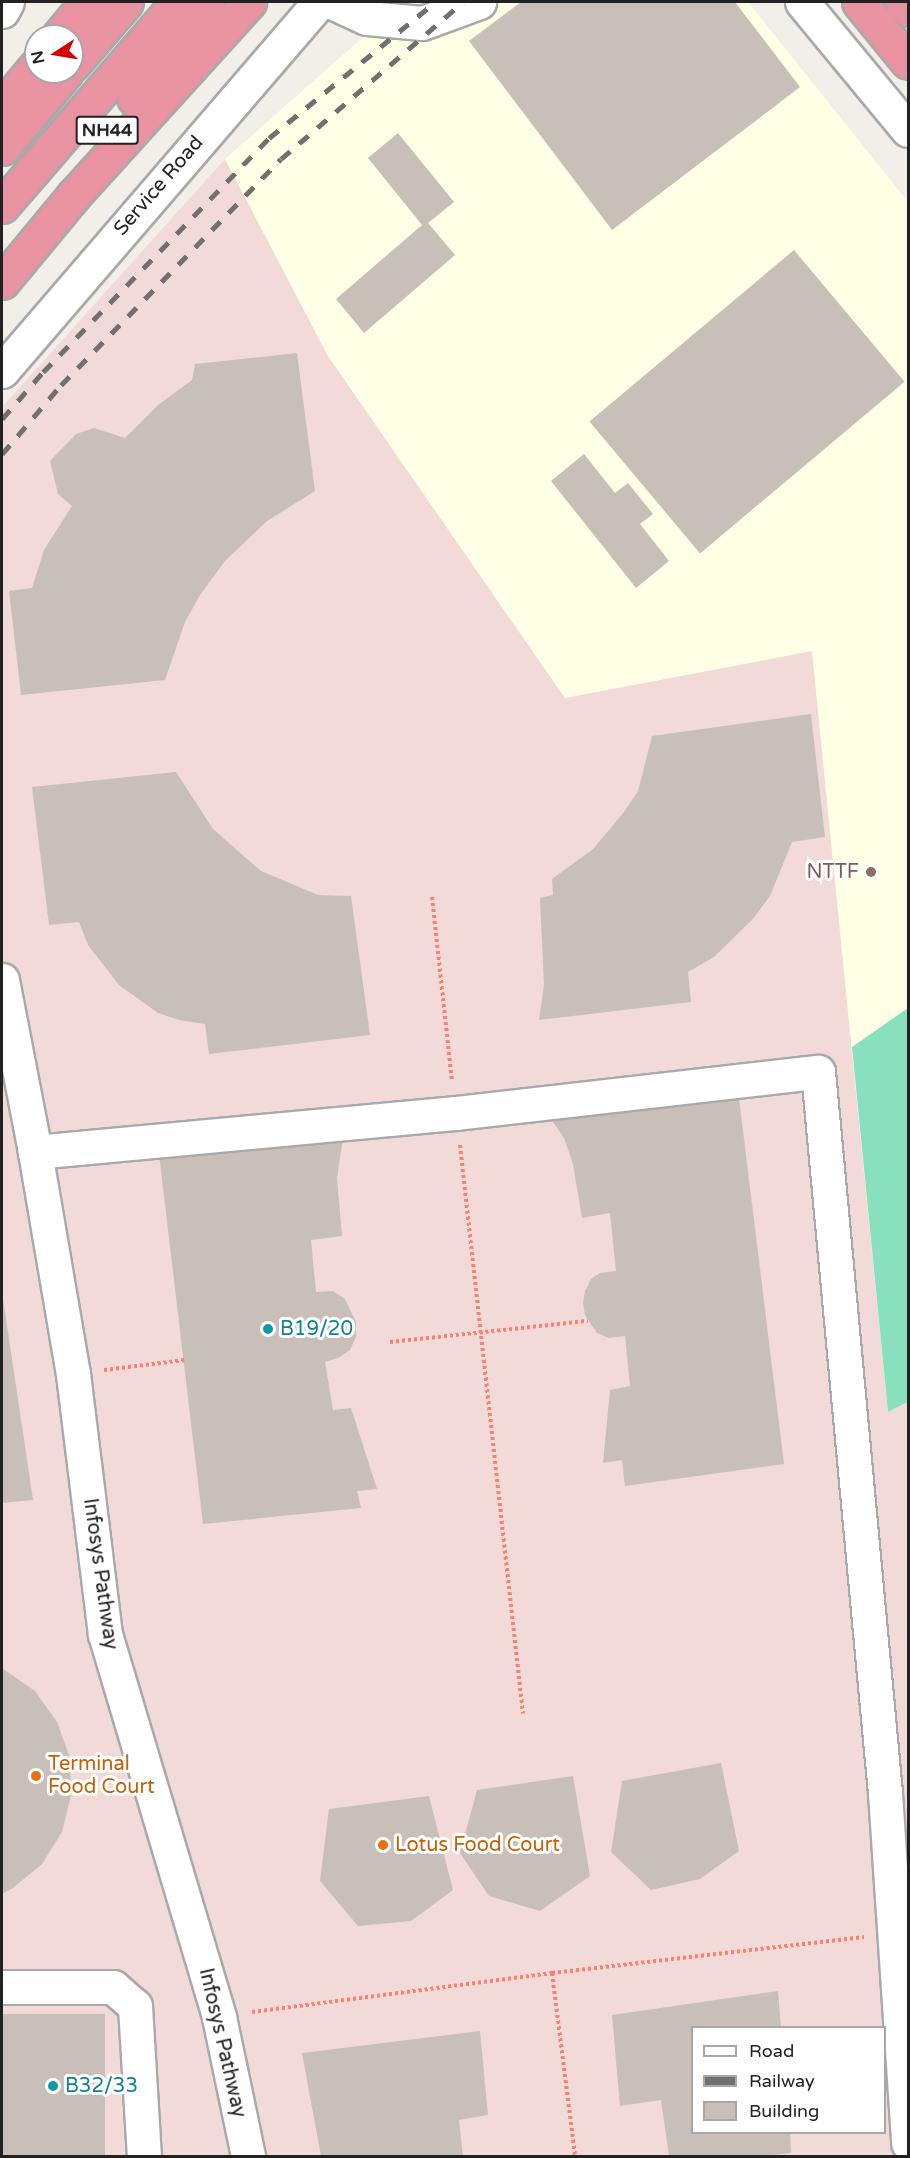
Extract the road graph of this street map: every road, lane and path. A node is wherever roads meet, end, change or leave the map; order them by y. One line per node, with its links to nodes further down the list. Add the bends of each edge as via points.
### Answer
1 (7, 2): 14 (street)
2 (87, 2): 15 (highway)
3 (126, 2): 16 (highway)
4 (178, 2): 23 (highway)
5 (207, 2): 24 (highway, NH44, via 156,72)
6 (249, 2): 25 (highway, via 74,195)
7 (319, 2): 26 (street, Service Road)
8 (332, 2): 9 (street, via 367,18 422,22)
9 (479, 2)
10 (802, 2): 21 (street)
11 (859, 2): 17 (highway)
12 (902, 2): 13 (highway)
13 (909, 9)
14 (2, 11)
15 (69, 24)
16 (84, 51)
17 (909, 62)
18 (24, 80): 20 (highway)
19 (56, 84): 22 (highway)
20 (2, 107)
21 (909, 130)
22 (2, 148)
23 (2, 206)
24 (2, 253)
25 (2, 282)
26 (2, 371)
27 (432, 897): 29 (path)
28 (2, 980): 30 (street, Infosys Pathway)
29 (456, 1113): 30 (street); 32 (path); 37 (street, via 818,1072 885,1793)
30 (35, 1152): 35 (street, Infosys Pathway)
31 (588, 1321): 32 (path)
32 (481, 1332): 33 (path); 36 (path)
33 (390, 1342)
34 (184, 1360): 35 (path)
35 (73, 1374): 40 (street, Infosys Pathway, via 105,1634)
36 (523, 1714)
37 (894, 1933): 38 (path); 41 (street)
38 (552, 1973): 40 (path); 44 (path)
39 (2, 1987): 43 (street, via 112,1987 135,2006)
40 (219, 2016): 42 (street, Infosys Pathway)
41 (909, 2143)
42 (248, 2156)
43 (144, 2157)
44 (575, 2157)

